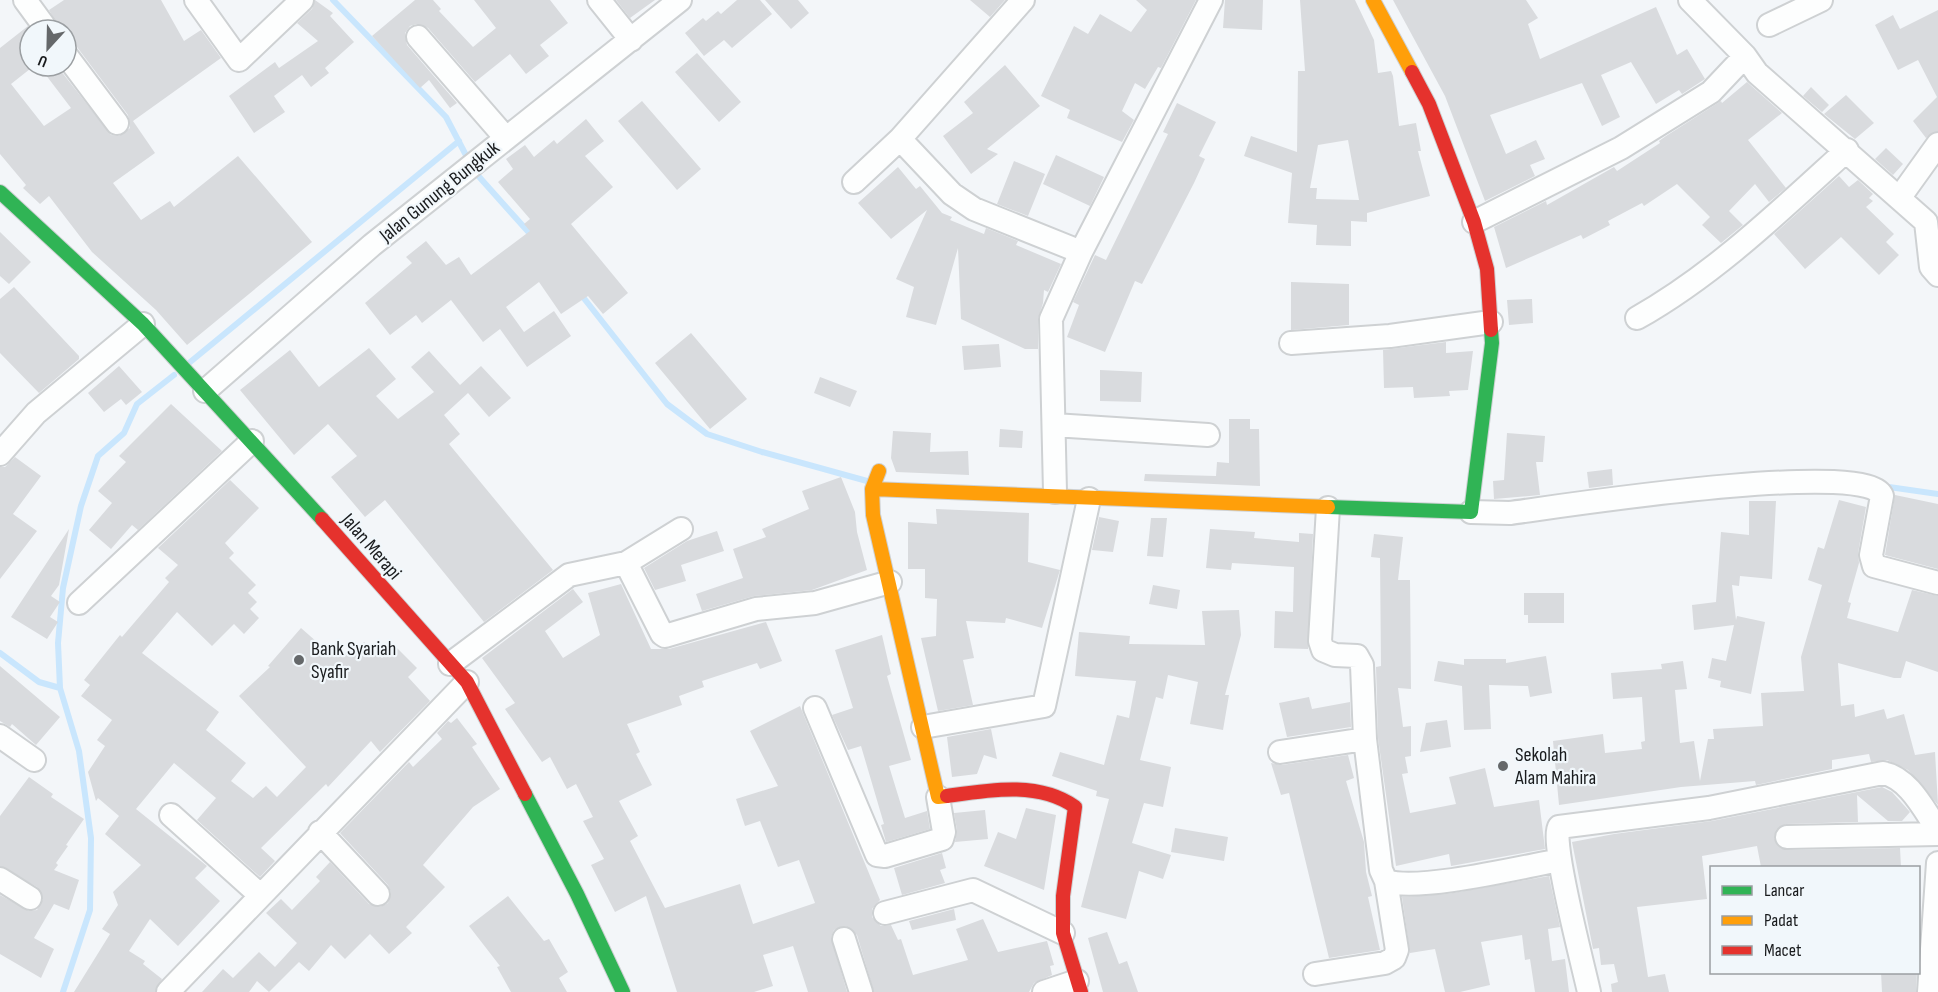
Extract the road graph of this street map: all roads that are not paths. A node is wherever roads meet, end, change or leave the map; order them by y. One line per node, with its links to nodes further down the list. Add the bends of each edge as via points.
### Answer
1 (25, 0): 11 (street)
2 (195, 0): 3 (street, via 239,60)
3 (302, 0)
4 (599, 0): 14 (street)
5 (680, 0): 14 (street, Jalan Gunung Bungkuk)
6 (1023, 0): 19 (street)
7 (1211, 0): 26 (street)
8 (1373, 0): 25 (street, via 1428,104)
9 (1690, 0): 15 (street)
10 (1821, 0): 12 (street)
11 (38, 18)
12 (1769, 25)
13 (418, 37): 18 (street)
14 (631, 40): 18 (street, Jalan Gunung Bungkuk)
15 (1745, 56): 21 (street, via 1757,73); 25 (street, via 1711,92 1621,148)
16 (78, 71): 17 (street)
17 (117, 123)
18 (505, 137): 32 (street, Jalan Gunung Bungkuk, via 279,324)
19 (900, 139): 22 (street); 26 (street, via 952,194 974,209)
20 (1938, 144): 24 (street)
21 (1847, 150): 24 (street); 28 (street, via 1723,258 1670,299)
22 (854, 182)
23 (0, 192): 30 (street, Jalan Merapi)
24 (1900, 197): 27 (street, via 1926,222 1931,267)
25 (1474, 222): 29 (street, via 1487,269)
26 (1080, 252): 33 (street, via 1051,319)
27 (1938, 275)
28 (1637, 318)
29 (1491, 322): 31 (street, via 1390,336); 41 (street, via 1492,343)
30 (143, 324): 32 (street, Jalan Merapi); 36 (street, via 36,413)
31 (1291, 343)
32 (198, 385): 35 (street, Jalan Merapi)
33 (1054, 425): 34 (street); 39 (street)
34 (1208, 435)
35 (252, 441): 47 (street); 48 (street, Jalan Merapi)
36 (0, 454)
37 (880, 468): 38 (street)
38 (873, 487): 39 (street); 45 (street, via 873,515)
39 (1055, 492): 40 (street)
40 (1089, 499): 42 (street); 51 (street, via 1044,706)
41 (1472, 507): 42 (street); 46 (street, via 1510,513 1755,483 1867,486 1878,489 1882,496 1871,555 1874,566)
42 (1328, 508): 53 (street, via 1320,641 1323,650 1357,656 1362,664)
43 (681, 529): 44 (street)
44 (626, 563): 45 (street, via 665,636 756,609 816,603); 48 (street, via 569,575)
45 (890, 582): 51 (street)
46 (1938, 583)
47 (79, 603)
48 (450, 664): 49 (street, Jalan Merapi)
49 (467, 682): 58 (street); 74 (street, Jalan Merapi)
50 (815, 708): 56 (street, via 877,855 942,839)
51 (923, 727): 56 (street)
52 (0, 736): 55 (street)
53 (1365, 739): 54 (street); 64 (street, via 1381,870)
54 (1280, 752)
55 (34, 760)
56 (938, 797): 69 (street, via 1006,789 1039,791 1072,804 1076,809 1063,896)
57 (171, 815): 66 (street)
58 (320, 832): 65 (street); 66 (street)
59 (1938, 832): 60 (street); 61 (street, via 1911,792 1898,779 1883,772 1709,808 1561,826 1556,831)
60 (1787, 837)
61 (1560, 860): 64 (street, via 1430,883 1396,884); 77 (street)
62 (1938, 863): 78 (street)
63 (0, 879): 67 (street)
64 (1386, 880): 71 (street, via 1397,950 1394,958)
65 (378, 894)
66 (260, 895): 73 (street)
67 (30, 898)
68 (885, 913): 69 (street, via 973,891)
69 (1063, 933): 72 (street)
70 (844, 939): 75 (street)
71 (1315, 974)
72 (1079, 987): 76 (street)
73 (168, 992)
74 (623, 992)
75 (861, 992)
76 (1044, 992)
77 (1589, 992)
78 (1929, 992)

